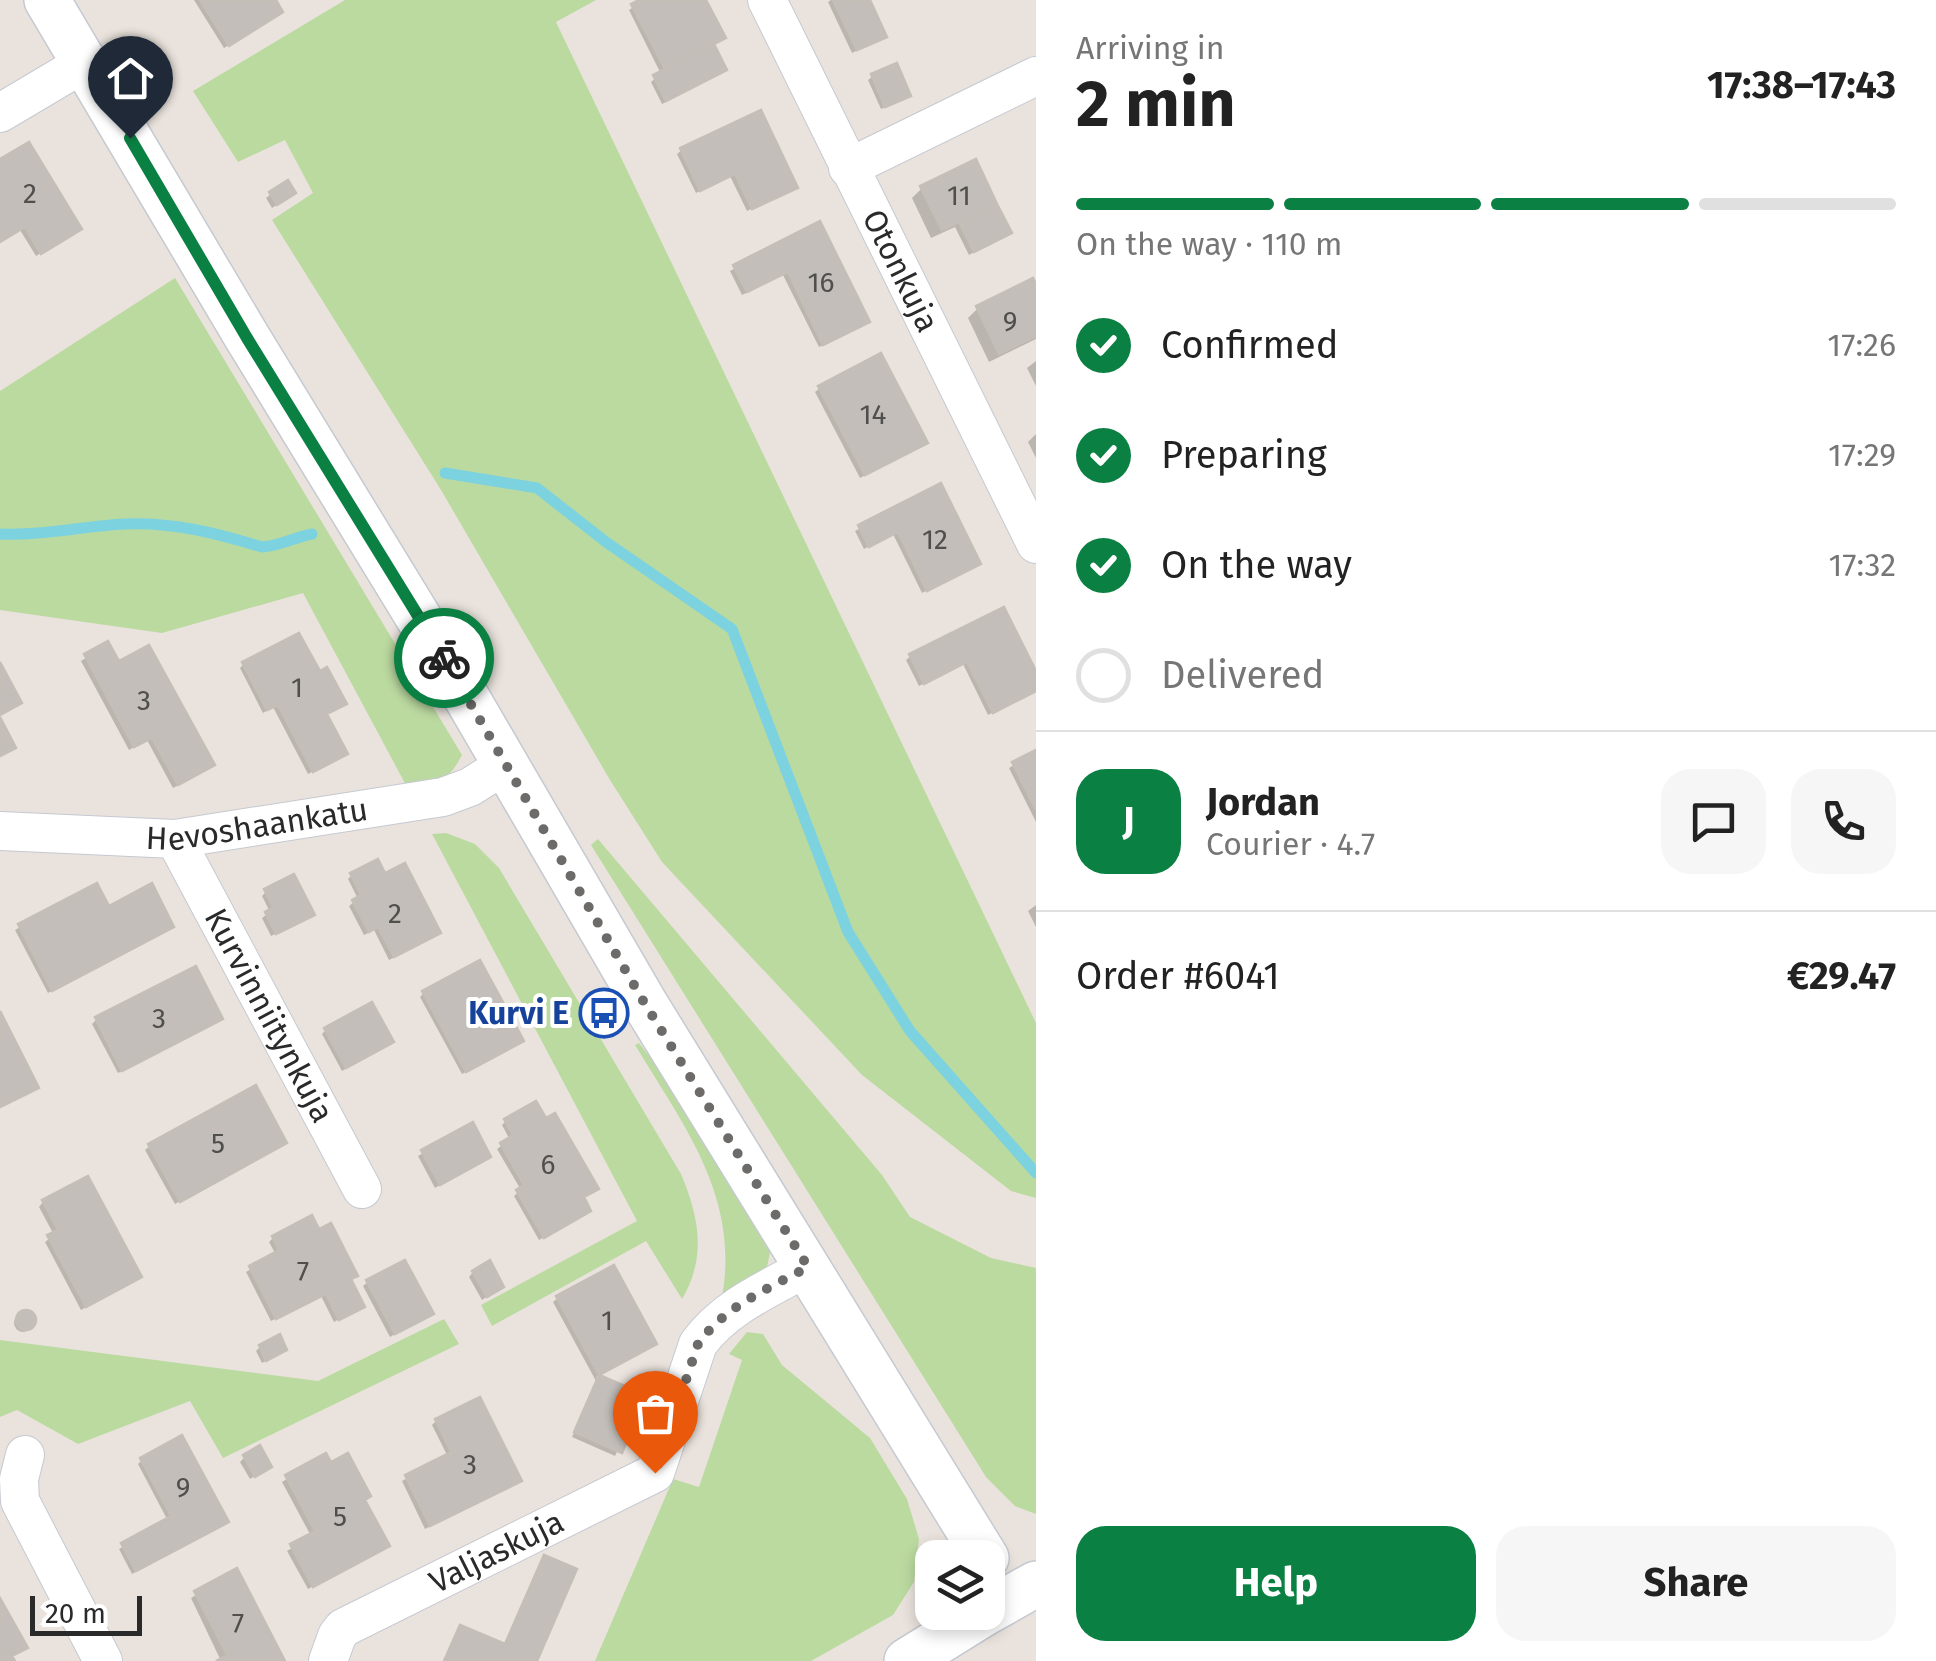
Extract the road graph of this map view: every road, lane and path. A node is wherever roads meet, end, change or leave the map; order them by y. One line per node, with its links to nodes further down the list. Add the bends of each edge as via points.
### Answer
1 (46, 0): 3 (street)
2 (767, 0): 6 (street, Otonkuja)
3 (86, 62): 5 (street); 8 (street)
4 (1036, 76): 6 (street)
5 (0, 112)
6 (848, 168): 7 (street, Otonkuja)
7 (1036, 544)
8 (505, 765): 10 (street, Hevoshaankatu, via 444,797); 12 (street)
9 (0, 831): 10 (street, Hevoshaankatu)
10 (176, 839): 11 (street, Kurvinniitynkuja)
11 (362, 1189)
12 (808, 1267): 14 (street); 17 (street, Valjaskuja, via 711,1326 698,1344 655,1473 343,1628)
13 (25, 1455): 16 (street, via 20,1501)
14 (971, 1540)
15 (946, 1630): 18 (street)
16 (103, 1661)
17 (328, 1661)
18 (907, 1661)

